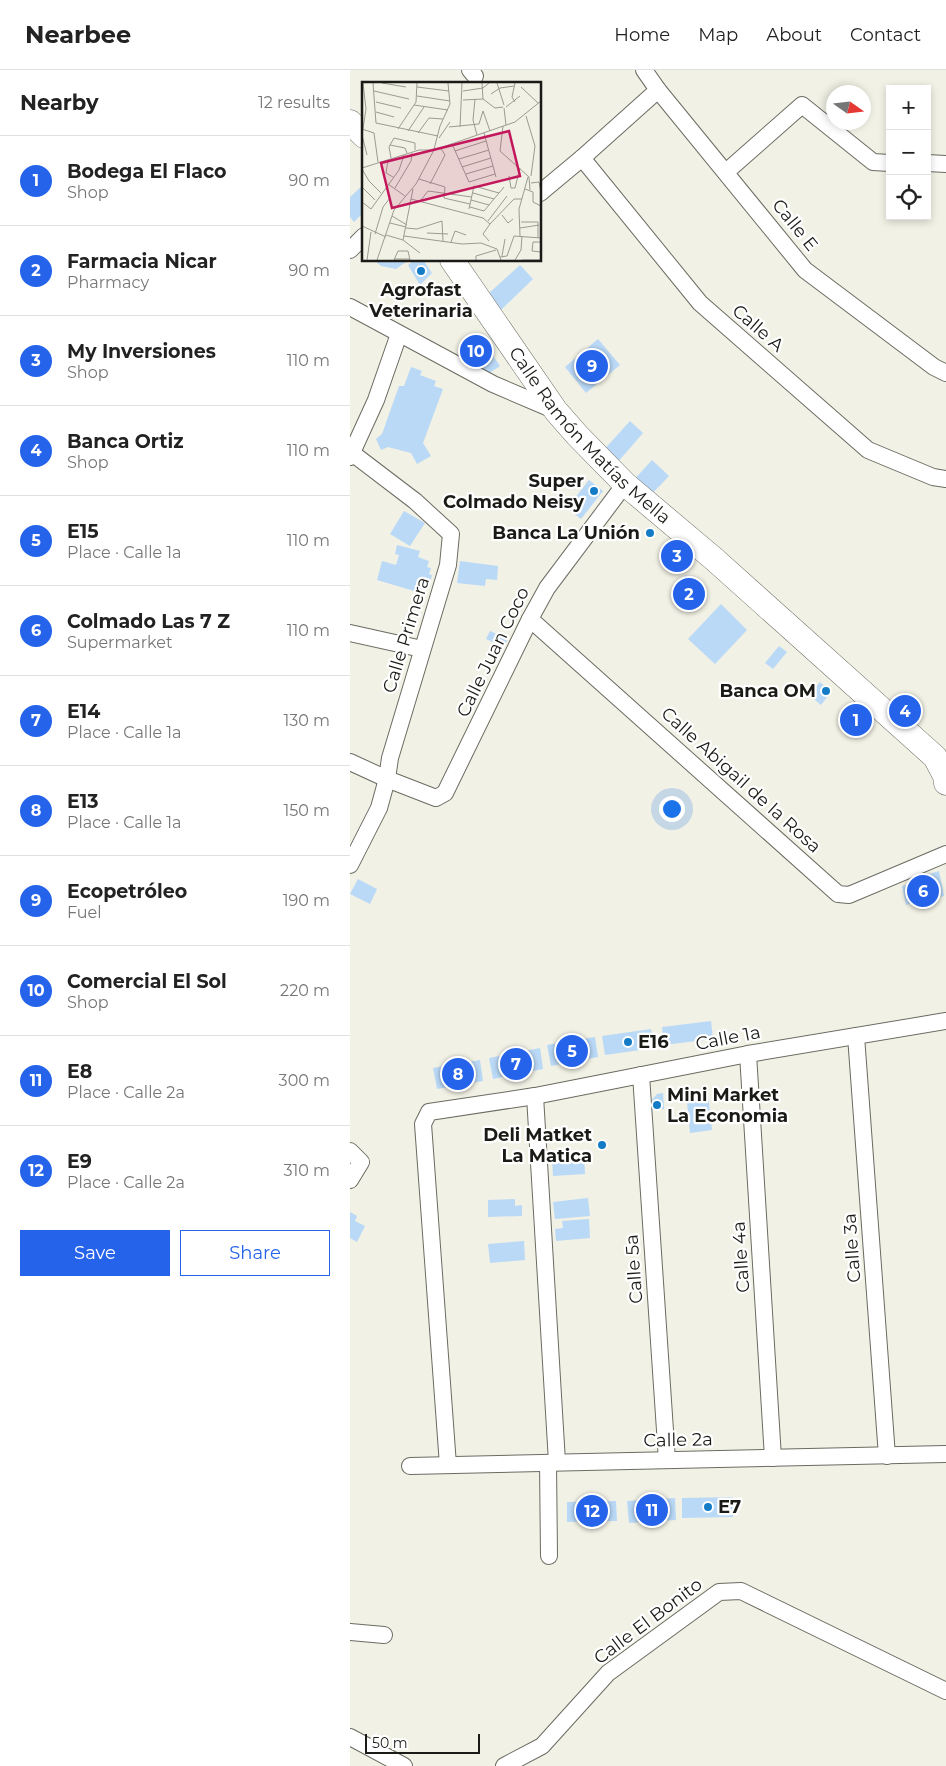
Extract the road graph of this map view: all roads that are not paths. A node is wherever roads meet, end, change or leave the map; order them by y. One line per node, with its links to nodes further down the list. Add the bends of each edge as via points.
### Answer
1 (644, 70): 2 (street, Calle E)
2 (658, 90): 5 (street); 9 (street, Calle E)
3 (350, 122): 4 (main road)
4 (362, 134)
5 (582, 158): 10 (street); 19 (street, Calle A, via 700,303 868,450 933,477)
6 (886, 163): 9 (street, via 874,162 802,105)
7 (931, 164): 8 (street)
8 (946, 164)
9 (726, 172): 16 (street, Calle E, via 805,270)
10 (541, 192)
11 (362, 238): 12 (street)
12 (350, 250)
13 (456, 261): 17 (main road, Calle Ramón Matías Mella)
14 (350, 307): 15 (street)
15 (400, 334): 17 (street, via 493,384); 18 (street, via 376,400)
16 (946, 373)
17 (556, 411): 20 (main road, Calle Ramón Matías Mella)
18 (351, 455): 23 (street, Calle Primera, via 415,501 450,534 448,565)
19 (946, 479)
20 (625, 484): 21 (street, Calle Juan Coco, via 547,588); 25 (main road, Calle Ramón Matías Mella, via 714,559 935,757)
21 (530, 619): 26 (street, Calle Juan Coco, via 445,793 436,798); 27 (street, Calle Abigail de la Rosa, via 838,894 849,895)
22 (350, 633): 23 (street)
23 (422, 649): 26 (street, Calle Primera, via 390,758)
24 (350, 762): 26 (street)
25 (946, 777)
26 (387, 779): 28 (street, Calle Primera, via 379,808)
27 (946, 854)
28 (350, 865)
29 (946, 1021): 30 (street, Calle 1a)
30 (856, 1036): 31 (street, Calle 1a); 37 (street, Calle 3a)
31 (748, 1054): 32 (street, Calle 1a); 38 (street, Calle 4a)
32 (641, 1075): 33 (street, Calle 1a); 39 (street, Calle 5a)
33 (535, 1096): 40 (street); 41 (street, Calle 1a, via 429,1112 423,1124)
34 (355, 1157): 35 (street)
35 (350, 1180)
36 (946, 1454): 37 (street, Calle 2a)
37 (887, 1456): 38 (street, Calle 2a)
38 (773, 1458): 39 (street, Calle 2a)
39 (667, 1460): 40 (street, Calle 2a)
40 (553, 1462): 41 (street, Calle 2a); 43 (street)
41 (448, 1465): 42 (street, Calle 2a)
42 (410, 1466)
43 (549, 1556)
44 (350, 1632): 45 (street)
45 (384, 1635)
46 (946, 1691): 49 (street, Calle El Bonito, via 741,1591 719,1592 608,1673 542,1746)
47 (350, 1737): 48 (street)
48 (404, 1766)
49 (504, 1766)

